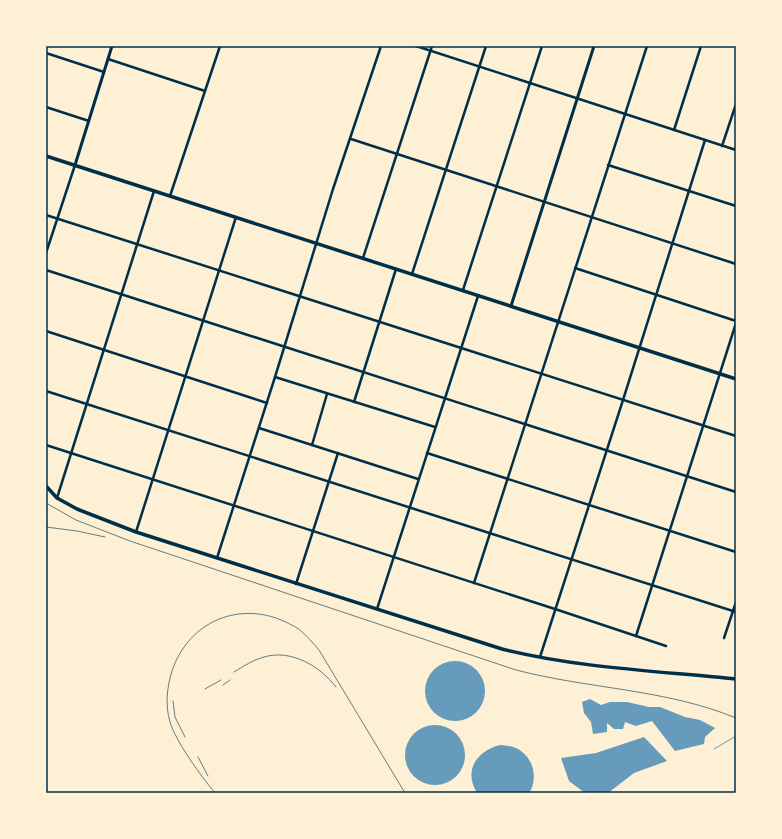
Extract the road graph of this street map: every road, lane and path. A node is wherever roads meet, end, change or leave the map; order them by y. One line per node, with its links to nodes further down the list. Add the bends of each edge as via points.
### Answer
1 (112, 46): 13 (street)
2 (220, 46): 17 (street)
3 (381, 46): 24 (street)
4 (416, 46): 11 (street)
5 (432, 46): 11 (street)
6 (486, 46): 14 (street)
7 (542, 46): 16 (street)
8 (594, 46): 18 (street)
9 (647, 46): 21 (street)
10 (701, 46): 23 (street)
11 (430, 51): 14 (street); 28 (street)
12 (46, 53): 15 (street)
13 (108, 59): 15 (street); 17 (street)
14 (479, 67): 16 (street); 32 (street)
15 (104, 72): 22 (street)
16 (530, 83): 18 (street); 33 (street)
17 (205, 91): 36 (street)
18 (576, 99): 21 (street); 37 (street)
19 (736, 104): 26 (street)
20 (46, 107): 22 (street)
21 (625, 115): 23 (street); 31 (street)
22 (89, 121): 30 (street)
23 (674, 130): 25 (street)
24 (351, 139): 28 (street); 43 (street)
25 (705, 140): 26 (street); 35 (street)
26 (722, 146): 27 (street)
27 (736, 150)
28 (397, 154): 32 (street); 47 (street)
29 (46, 156): 30 (main road)
30 (75, 165): 34 (main road); 42 (street)
31 (608, 165): 35 (street); 41 (street)
32 (445, 170): 33 (street); 53 (street)
33 (496, 187): 37 (street); 54 (street)
34 (154, 191): 36 (main road); 45 (street)
35 (690, 192): 38 (street); 44 (street)
36 (170, 196): 40 (main road)
37 (543, 201): 41 (street); 59 (street)
38 (736, 206)
39 (46, 215): 42 (street)
40 (236, 217): 43 (main road); 52 (street)
41 (592, 217): 44 (street); 49 (street)
42 (57, 219): 45 (street); 46 (street)
43 (316, 243): 47 (main road); 58 (street)
44 (673, 244): 48 (street); 57 (street)
45 (138, 245): 52 (street); 55 (street)
46 (46, 253)
47 (363, 258): 50 (main road)
48 (736, 264)
49 (575, 268): 57 (street); 62 (street)
50 (396, 269): 53 (main road); 61 (street)
51 (46, 270): 55 (street)
52 (219, 271): 58 (street); 60 (street)
53 (412, 274): 54 (main road)
54 (463, 290): 56 (main road)
55 (122, 295): 60 (street); 68 (street)
56 (478, 295): 59 (main road); 67 (street)
57 (657, 295): 63 (street); 66 (street)
58 (301, 297): 61 (street); 65 (street)
59 (511, 306): 62 (main road)
60 (203, 321): 65 (street); 72 (street)
61 (379, 322): 67 (street); 69 (street)
62 (559, 322): 66 (main road); 70 (street)
63 (736, 322): 71 (street)
64 (46, 331): 68 (street)
65 (285, 347): 69 (street); 73 (street)
66 (640, 348): 71 (main road); 78 (street)
67 (461, 349): 70 (street); 77 (street)
68 (104, 350): 72 (street); 81 (street)
69 (364, 372): 77 (street); 79 (street)
70 (542, 374): 78 (street); 82 (street)
71 (720, 374): 74 (main road); 83 (street)
72 (185, 377): 80 (street); 86 (street)
73 (276, 377): 76 (street); 80 (street)
74 (736, 378)
75 (46, 391): 81 (street)
76 (327, 394): 79 (street); 89 (street)
77 (445, 398): 82 (street); 84 (street)
78 (624, 400): 83 (street); 90 (street)
79 (354, 402): 84 (street)
80 (267, 403): 85 (street)
81 (87, 404): 86 (street); 93 (street)
82 (526, 424): 90 (street); 98 (street)
83 (704, 426): 87 (street); 95 (street)
84 (435, 427): 92 (street)
85 (259, 428): 89 (street); 94 (street)
86 (168, 431): 94 (street); 97 (street)
87 (736, 436)
88 (46, 445): 93 (street)
89 (312, 445): 91 (street)
90 (607, 451): 95 (street); 104 (street)
91 (338, 453): 96 (street); 99 (street)
92 (427, 453): 96 (street); 98 (street)
93 (72, 454): 97 (street); 102 (street)
94 (249, 457): 99 (street); 103 (street)
95 (687, 476): 101 (street); 107 (street)
96 (418, 479): 105 (street)
97 (152, 480): 103 (street); 108 (street)
98 (509, 480): 104 (street); 109 (street)
99 (328, 482): 105 (street); 106 (street)
100 (46, 486): 102 (main road)
101 (736, 492)
102 (57, 498): 108 (main road, via 77,509)
103 (233, 506): 106 (street); 112 (street)
104 (590, 506): 107 (street); 113 (street)
105 (409, 508): 109 (street); 111 (street)
106 (313, 531): 111 (street); 115 (street)
107 (670, 531): 110 (street); 116 (street)
108 (136, 532): 112 (main road)
109 (491, 534): 113 (street); 114 (street)
110 (736, 552)
111 (393, 557): 114 (street); 118 (street)
112 (216, 559): 115 (main road)
113 (572, 561): 116 (street); 119 (street)
114 (474, 583): 119 (street)
115 (296, 584): 118 (main road)
116 (652, 586): 120 (street); 121 (street)
117 (736, 602): 120 (street)
118 (376, 609): 124 (main road, via 482,643)
119 (555, 609): 121 (street); 124 (street)
120 (734, 612): 122 (street)
121 (636, 636): 123 (street)
122 (724, 638)
123 (666, 646)
124 (540, 657): 125 (main road)
125 (736, 679)

